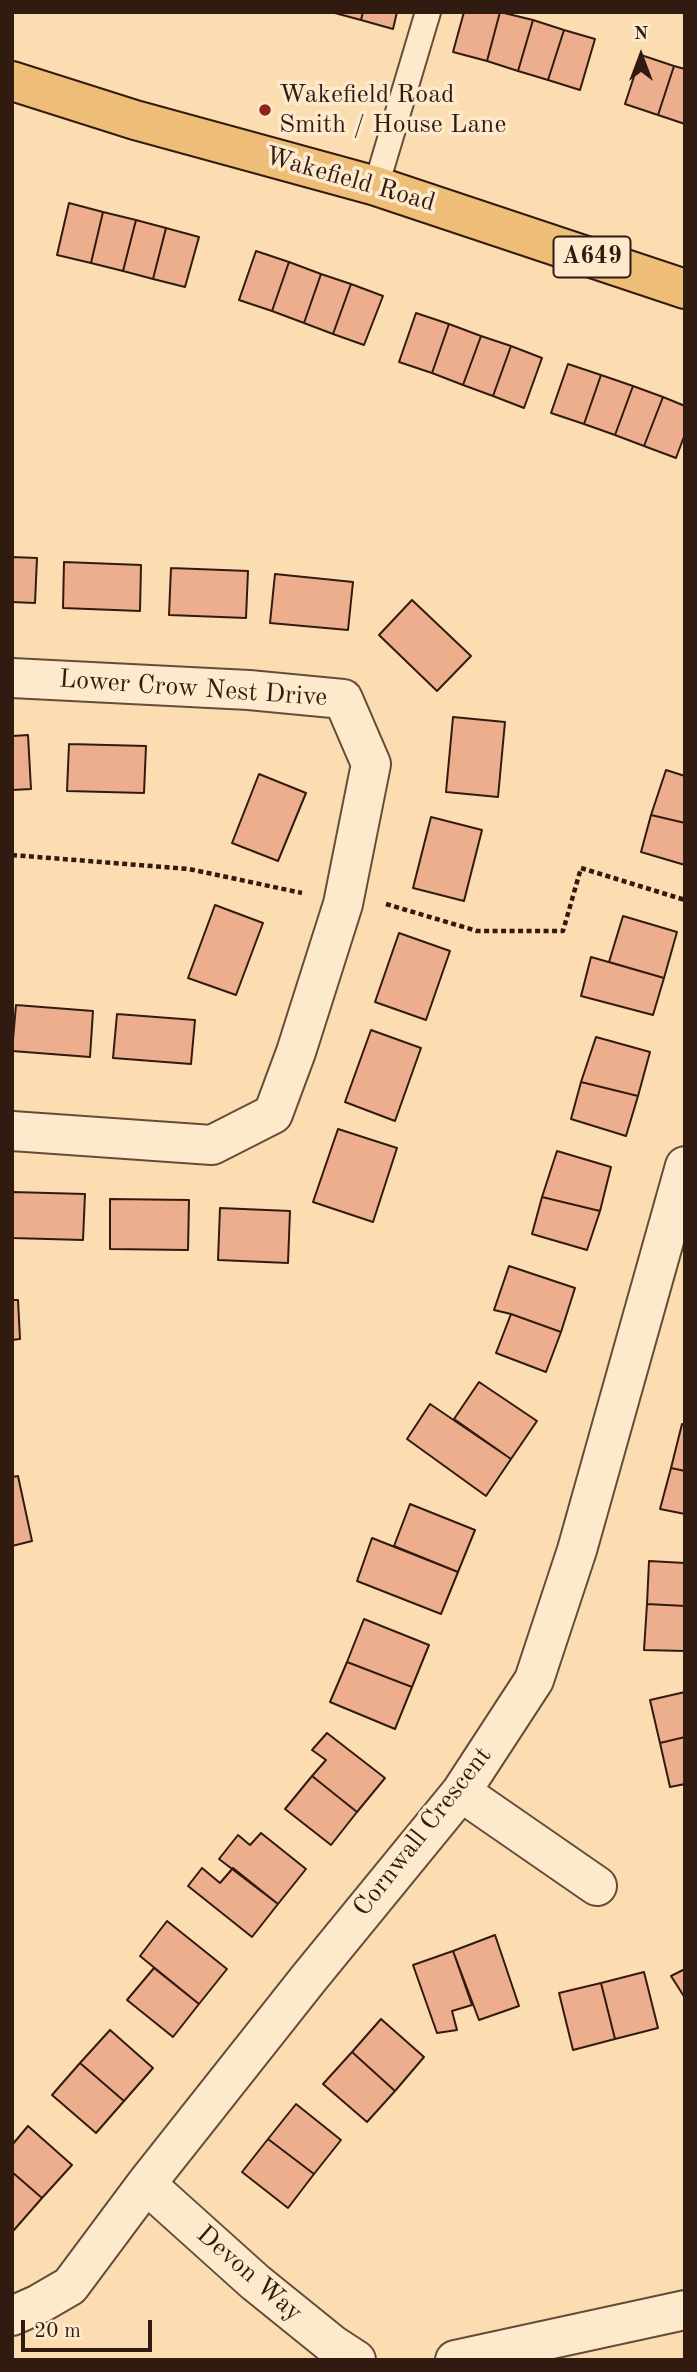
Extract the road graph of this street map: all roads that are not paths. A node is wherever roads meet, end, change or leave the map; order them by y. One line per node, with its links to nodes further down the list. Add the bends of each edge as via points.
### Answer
1 (428, 12): 3 (lane)
2 (12, 81): 3 (main road, Wakefield Road / A649)
3 (376, 186): 4 (main road, Wakefield Road / A649)
4 (685, 289)
5 (12, 678): 6 (street, Lower Crow Nest Drive, via 343,699 370,764 343,904 273,1114 212,1145)
6 (12, 1131)
7 (685, 1166): 8 (street, Cornwall Crescent, via 581,1537 534,1680)
8 (461, 1792): 9 (street); 10 (street, Cornwall Crescent)
9 (597, 1886)
10 (146, 2184): 12 (street, Cornwall Crescent, via 70,2286); 13 (street, Devon Way, via 255,2282)
11 (685, 2309): 14 (street)
12 (12, 2316)
13 (356, 2360)
14 (455, 2360)

